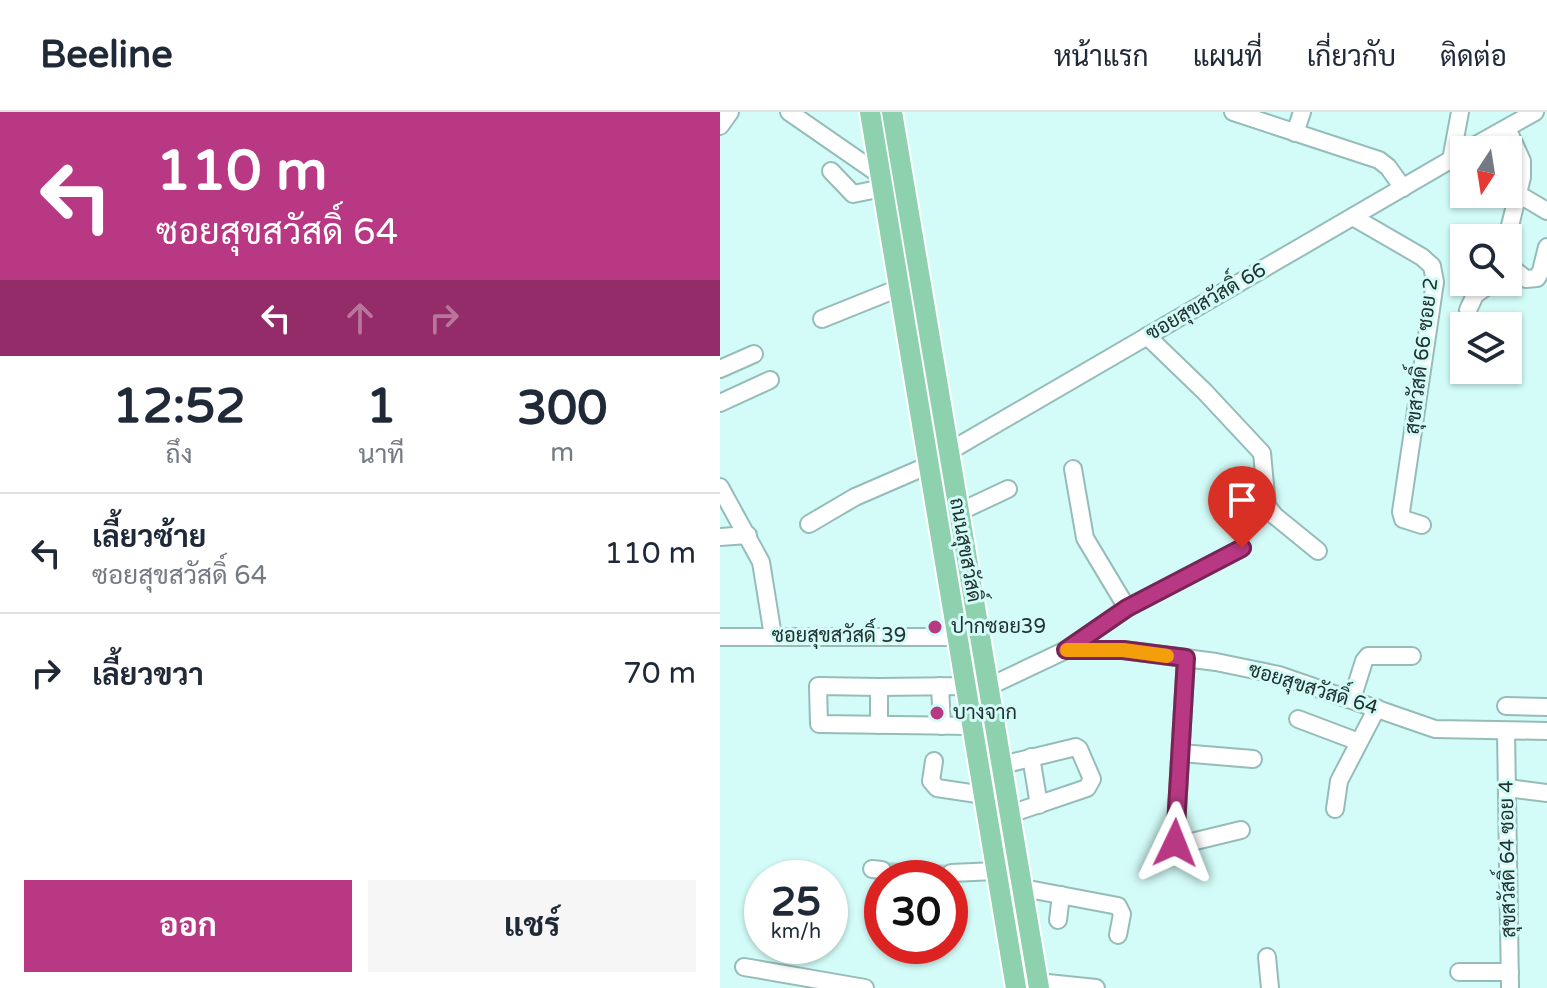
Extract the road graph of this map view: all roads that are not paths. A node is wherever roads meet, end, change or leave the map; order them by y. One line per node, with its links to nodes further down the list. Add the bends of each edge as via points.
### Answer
1 (730, 112): 9 (street)
2 (789, 112): 17 (street)
3 (870, 112): 17 (main road, ถนนสุขสวัสดิ์)
4 (892, 112): 33 (main road, ถนนสุขสวัสดิ์)
5 (1233, 112): 11 (street)
6 (1302, 112): 11 (street)
7 (1460, 112): 12 (street)
8 (1535, 112): 10 (street, ซอยสุขสวัสดิ์ 66)
9 (720, 126)
10 (1507, 128): 13 (street, ซอยสุขสวัสดิ์ 66); 14 (street)
11 (1295, 133): 18 (street, via 1379,160)
12 (1461, 136)
13 (1493, 136)
14 (1511, 136)
15 (1450, 160): 18 (street, ซอยสุขสวัสดิ์ 66)
16 (831, 171): 17 (street, via 853,194)
17 (882, 182): 24 (main road, ถนนสุขสวัสดิ์)
18 (1403, 188): 21 (street, ซอยสุขสวัสดิ์ 66)
19 (1522, 196): 20 (street)
20 (1547, 211)
21 (1353, 217): 28 (street, ซอยสุขสวัสดิ์ 66); 40 (street, สุขสวัสดิ์ 66 ซอย 2, via 1432,266 1435,282 1401,512 1403,519)
22 (1547, 247): 23 (street, via 1537,278)
23 (1522, 276)
24 (899, 288): 27 (street); 34 (main road, ถนนสุขสวัสดิ์)
25 (1475, 296): 26 (street)
26 (1468, 310)
27 (822, 319)
28 (1147, 336): 33 (street, ซอยสุขสวัสดิ์ 66); 44 (street, via 1262,453 1267,506)
29 (754, 354): 30 (street)
30 (720, 369)
31 (770, 380): 32 (street)
32 (720, 403)
33 (948, 452): 34 (street, ซอยสุขสวัสดิ์ 66); 38 (main road, ถนนสุขสวัสดิ์)
34 (928, 462): 39 (street, ซอยสุขสวัสดิ์ 66); 48 (main road, ถนนสุขสวัสดิ์)
35 (1073, 469): 45 (street, via 1085,538)
36 (720, 487): 41 (street)
37 (1008, 489): 38 (street)
38 (959, 512): 54 (main road, ถนนสุขสวัสดิ์)
39 (809, 524)
40 (1422, 525)
41 (748, 535): 42 (street); 46 (street, via 761,562)
42 (720, 537)
43 (1242, 548): 45 (street)
44 (1318, 551)
45 (1127, 608): 49 (street)
46 (773, 636): 47 (street, ซอยสุขสวัสดิ์ 39); 48 (street, ซอยสุขสวัสดิ์ 39)
47 (720, 637)
48 (957, 637): 53 (main road, ถนนสุขสวัสดิ์)
49 (1066, 650): 51 (street, ซอยสุขสวัสดิ์ 64); 54 (street, ซอยสุขสวัสดิ์ 64)
50 (1412, 656): 56 (street, via 1368,656)
51 (1186, 658): 56 (street, ซอยสุขสวัสดิ์ 64, via 1279,675); 67 (street)
52 (940, 686): 53 (street); 55 (street); 62 (street)
53 (966, 686): 63 (main road, ถนนสุขสวัสดิ์)
54 (990, 686): 71 (main road, ถนนสุขสวัสดิ์)
55 (879, 687): 61 (street); 61 (street, via 818,686 819,724)
56 (1352, 699): 59 (street, ซอยสุขสวัสดิ์ 64)
57 (1506, 706): 58 (street)
58 (1547, 707)
59 (1377, 708): 64 (street, ซอยสุขสวัสดิ์ 64, via 1435,729); 66 (street)
60 (1298, 719): 66 (street)
61 (879, 725): 62 (street)
62 (942, 726): 63 (street)
63 (972, 726): 74 (main road, ถนนสุขสวัสดิ์)
64 (1506, 731): 65 (street, ซอยสุขสวัสดิ์ 64); 72 (street, สุขสวัสดิ์ 64 ซอย 4)
65 (1547, 731)
66 (1359, 742): 76 (street, via 1339,781)
67 (1181, 753): 69 (street); 78 (street, via 1175,843)
68 (1031, 757): 71 (street); 75 (street); 75 (street, via 1076,747 1092,779 1087,788)
69 (1253, 759)
70 (934, 761): 74 (street, via 931,781 937,788)
71 (1002, 765): 77 (main road, ถนนสุขสวัสดิ์)
72 (1507, 788): 73 (street); 88 (street, สุขสวัสดิ์ 64 ซอย 4)
73 (1547, 793)
74 (984, 795): 79 (main road, ถนนสุขสวัสดิ์)
75 (1039, 805): 77 (street)
76 (1335, 809)
77 (1010, 814): 81 (main road, ถนนสุขสวัสดิ์)
78 (1241, 830)
79 (996, 871): 80 (street); 92 (main road, ถนนสุขสวัสดิ์)
80 (968, 872)
81 (1023, 888): 82 (street); 89 (main road, ถนนสุขสวัสดิ์)
82 (1061, 895): 83 (street); 84 (street, via 1118,906)
83 (1058, 920)
84 (1118, 935)
85 (1267, 957): 94 (street)
86 (744, 967): 91 (street)
87 (1459, 972): 88 (street)
88 (1510, 980)
89 (1039, 985): 90 (street)
90 (1070, 987): 93 (street)
91 (865, 988)
92 (1016, 988)
93 (1096, 988)
94 (1270, 988)

